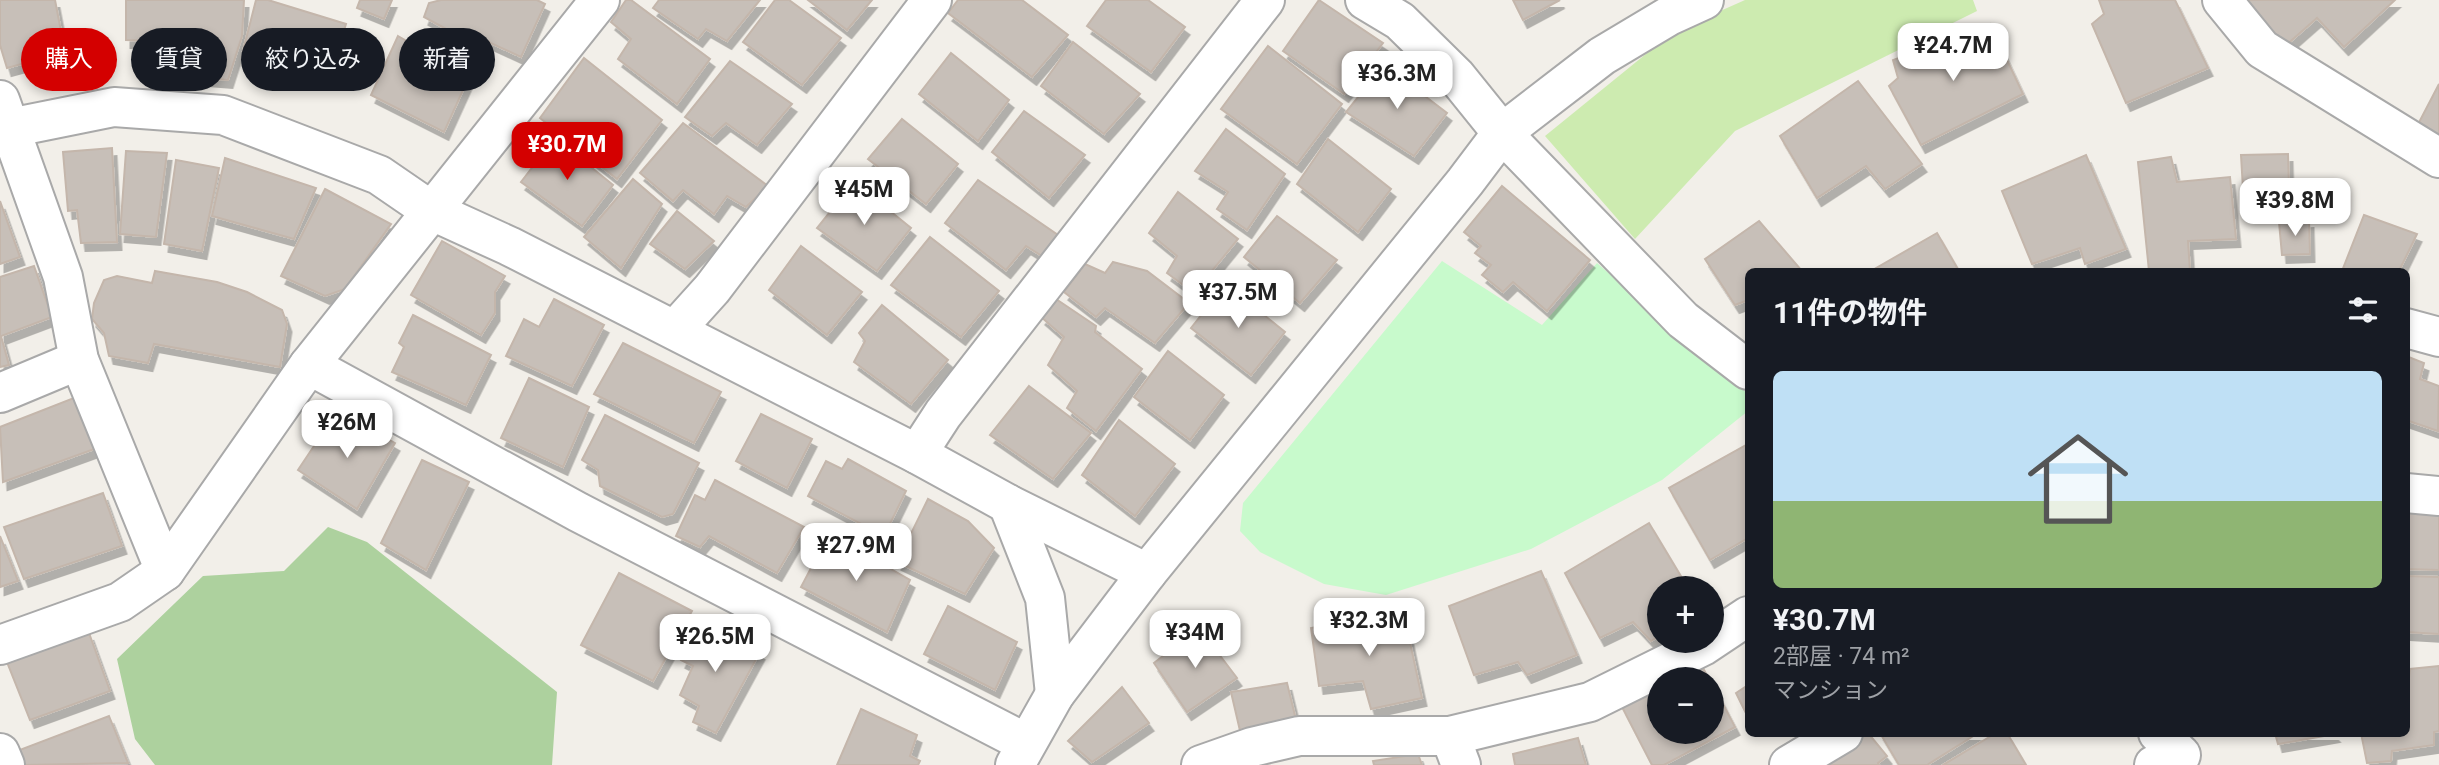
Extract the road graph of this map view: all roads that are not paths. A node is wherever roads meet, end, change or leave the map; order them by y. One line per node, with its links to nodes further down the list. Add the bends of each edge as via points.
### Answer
1 (932, 0): 12 (street, via 712,289)
2 (1265, 0): 18 (street, via 943,414)
3 (1365, 0): 8 (street, via 1399,21 1456,76)
4 (1704, 0): 8 (street, via 1602,56)
5 (2222, 0): 9 (street, via 2262,49)
6 (592, 2): 10 (street)
7 (3, 119): 10 (street, via 114,107 223,115 379,175); 14 (street, via 64,277)
8 (1502, 133): 16 (street, via 1683,320); 23 (street)
9 (2439, 158)
10 (430, 210): 12 (street); 15 (street)
11 (2410, 329): 13 (street)
12 (675, 330): 18 (street)
13 (2439, 337)
14 (79, 360): 17 (street); 22 (street)
15 (309, 365): 22 (street); 31 (street)
16 (1745, 368)
17 (0, 393)
18 (917, 454): 21 (street)
19 (2410, 493): 20 (street)
20 (2439, 496)
21 (1008, 505): 23 (street); 26 (street, via 1045,598)
22 (165, 571): 25 (street, via 120,602)
23 (1147, 573): 26 (street)
24 (1745, 618): 29 (street, via 1703,646 1590,702)
25 (0, 645)
26 (1055, 694): 31 (street)
27 (1836, 737): 34 (street)
28 (2162, 737): 35 (street, via 2181,755)
29 (1455, 751): 33 (street, via 1298,736)
30 (0, 752): 32 (street)
31 (1020, 754)
32 (5, 765)
33 (1201, 765)
34 (1789, 765)
35 (2154, 765)

